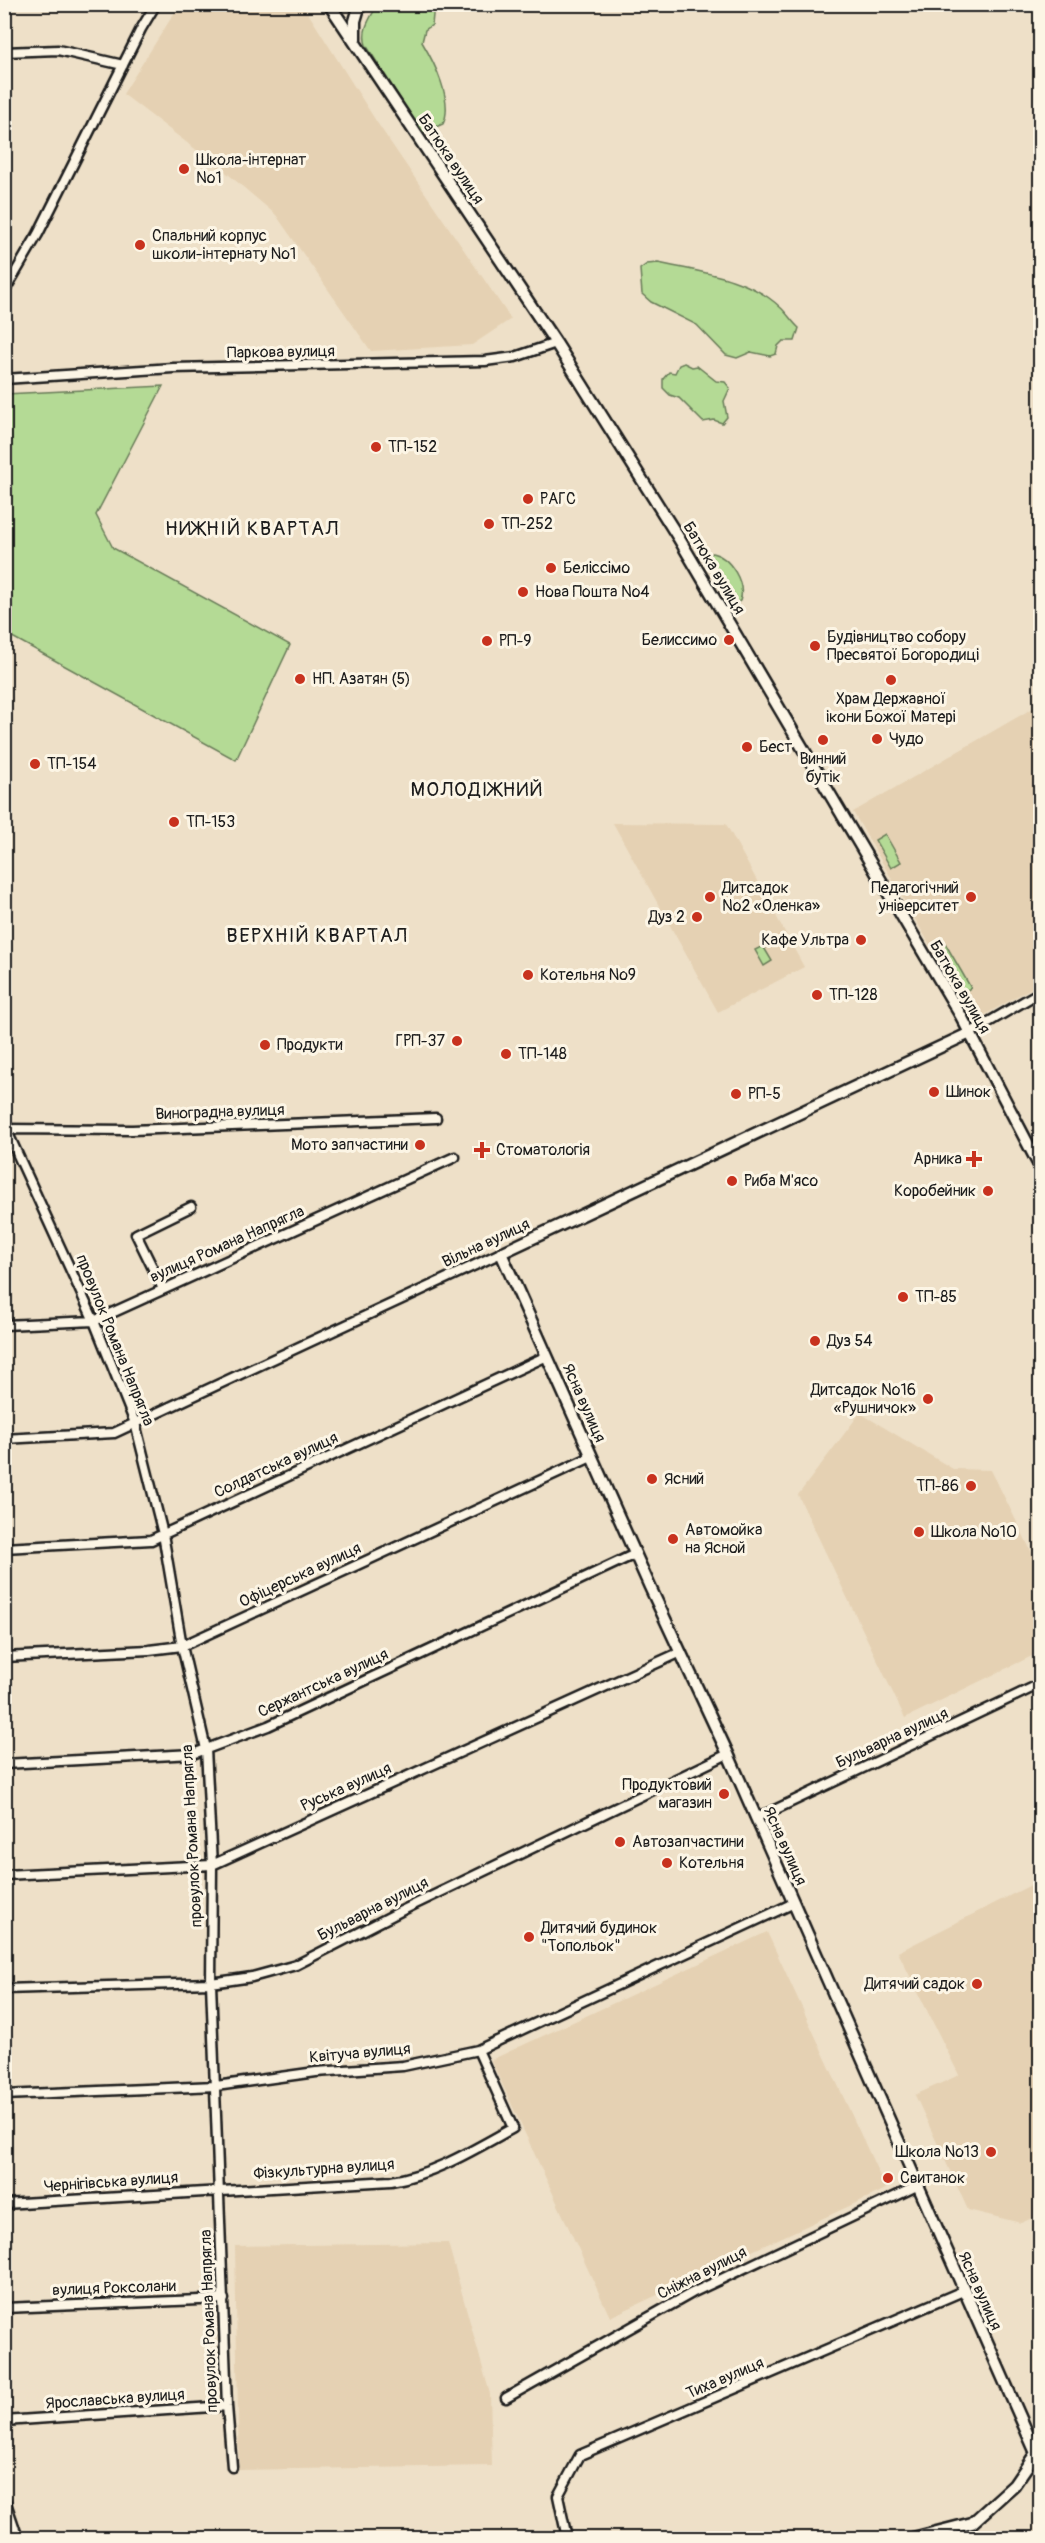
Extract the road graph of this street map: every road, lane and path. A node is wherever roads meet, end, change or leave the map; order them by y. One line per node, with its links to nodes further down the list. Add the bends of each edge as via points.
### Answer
1 (156, 4): 6 (street)
2 (329, 4): 4 (street, Батюка вулиця)
3 (360, 4): 4 (street)
4 (355, 40): 8 (street, Батюка вулиця)
5 (4, 52): 6 (street, via 58,50)
6 (123, 65): 7 (street, via 33,244)
7 (4, 292)
8 (556, 343): 9 (street, Паркова вулиця, via 515,357 486,361 173,368); 11 (street, Батюка вулиця, via 678,537)
9 (4, 379)
10 (1041, 992): 11 (street)
11 (970, 1033): 15 (street, Батюка вулиця); 17 (street, Вільна вулиця)
12 (436, 1118): 13 (street, Виноградна вулиця, via 144,1129)
13 (5, 1129): 19 (street, провулок Романа Напрягла)
14 (455, 1157): 18 (street, вулиця Романа Напрягла)
15 (1041, 1167)
16 (191, 1207): 18 (street, via 136,1234)
17 (501, 1253): 21 (street, Ясна вулиця); 22 (street, Вільна вулиця)
18 (163, 1289): 19 (street, вулиця Романа Напрягла)
19 (94, 1321): 20 (street, вулиця Романа Напрягла); 22 (street, провулок Романа Напрягла)
20 (4, 1325)
21 (547, 1356): 24 (street, Ясна вулиця); 25 (street, Солдатська вулиця)
22 (135, 1423): 23 (street, Вільна вулиця, via 114,1433); 25 (street, провулок Романа Напрягла)
23 (4, 1439)
24 (591, 1457): 27 (street, Ясна вулиця); 28 (street, Офіцерська вулиця)
25 (163, 1534): 26 (street, Солдатська вулиця, via 152,1540); 28 (street, провулок Романа Напрягла)
26 (4, 1548)
27 (635, 1554): 29 (street, Ясна вулиця); 32 (street, Сержантська вулиця, via 268,1726)
28 (182, 1646): 30 (street, Офіцерська вулиця); 32 (street, провулок Романа Напрягла)
29 (681, 1652): 33 (street, Ясна вулиця); 36 (street, Руська вулиця)
30 (4, 1657)
31 (1041, 1684): 35 (street, Бульварна вулиця)
32 (206, 1749): 34 (street, Сержантська вулиця, via 193,1754); 36 (street, провулок Романа Напрягла)
33 (728, 1755): 35 (street, Ясна вулиця); 39 (street, Бульварна вулиця, via 296,1965)
34 (4, 1764)
35 (755, 1817): 38 (street, Ясна вулиця)
36 (212, 1865): 37 (street, Руська вулиця); 39 (street, провулок Романа Напрягла)
37 (4, 1875)
38 (794, 1903): 41 (street, Квітуча вулиця); 44 (street, Ясна вулиця)
39 (211, 1983): 40 (street, Бульварна вулиця); 42 (street, провулок Романа Напрягла)
40 (4, 1989)
41 (478, 2050): 42 (street, Квітуча вулиця, via 404,2066 316,2072); 45 (street, Фізкультурна вулиця, via 513,2128 467,2154 412,2177 391,2181)
42 (216, 2086): 43 (street, Квітуча вулиця); 45 (street, провулок Романа Напрягла)
43 (4, 2096)
44 (916, 2186): 47 (street, Ясна вулиця); 50 (street, Сніжна вулиця, via 692,2293)
45 (219, 2190): 46 (street, Чернігівська вулиця); 48 (street, провулок Романа Напрягла)
46 (4, 2204)
47 (963, 2291): 53 (street, Ясна вулиця); 57 (street, Тиха вулиця, via 580,2455 558,2496)
48 (224, 2299): 49 (street, вулиця Роксолани); 51 (street, провулок Романа Напрягла)
49 (4, 2308)
50 (506, 2398)
51 (227, 2406): 52 (street, Ярославська вулиця); 54 (street, провулок Романа Напрягла)
52 (4, 2421)
53 (1038, 2453): 58 (street, via 1014,2486 972,2523)
54 (232, 2467)
55 (4, 2497): 56 (street)
56 (18, 2538)
57 (567, 2538)
58 (913, 2538)

